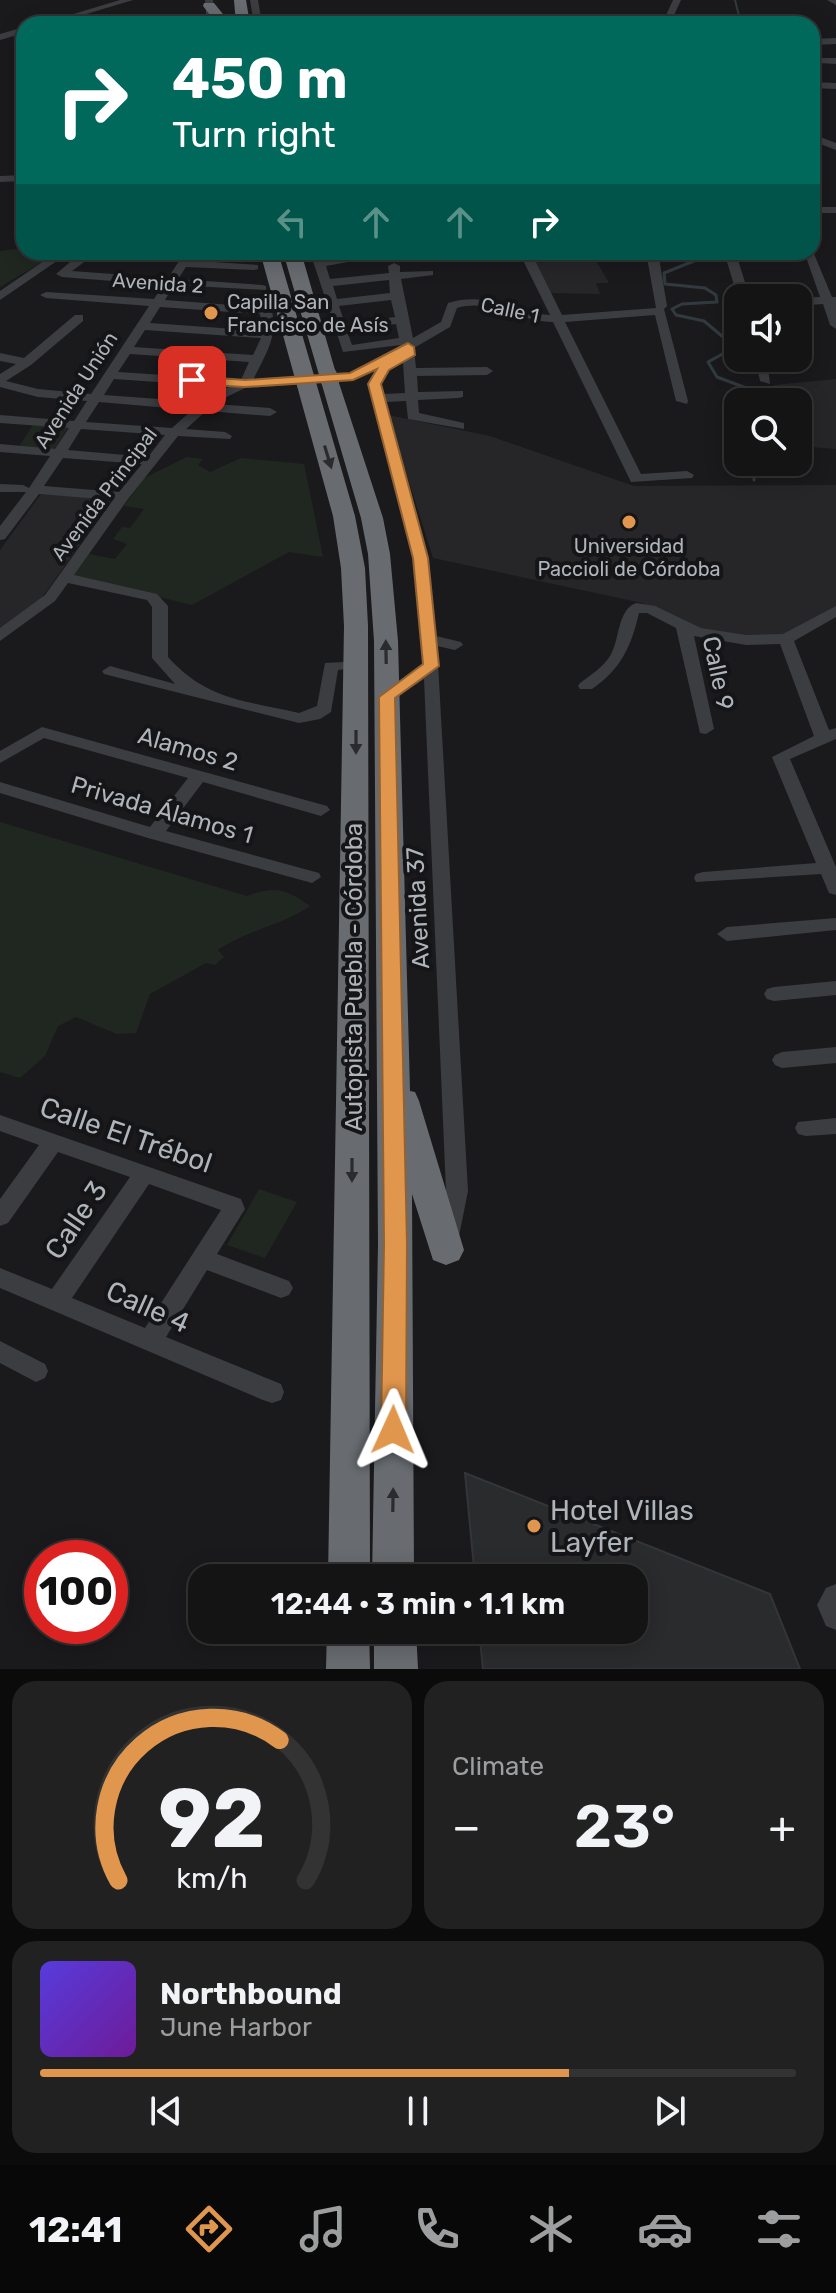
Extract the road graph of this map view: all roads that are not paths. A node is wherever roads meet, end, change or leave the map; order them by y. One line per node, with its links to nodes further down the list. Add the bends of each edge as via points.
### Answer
1 (129, 0): 5 (street)
2 (137, 0): 6 (street)
3 (831, 0): 4 (street)
4 (836, 3)
5 (76, 16)
6 (79, 16)
7 (821, 61): 8 (street)
8 (836, 61)
9 (820, 85): 10 (street)
10 (824, 85): 11 (street); 12 (street)
11 (836, 86)
12 (836, 97)
13 (52, 260): 32 (street)
14 (79, 260): 26 (street, via 62,274)
15 (251, 260): 23 (street)
16 (272, 260): 56 (highway, Autopista Puebla - Córdoba)
17 (293, 260): 56 (highway, Autopista Puebla - Córdoba)
18 (319, 260): 27 (street)
19 (529, 260): 40 (street)
20 (653, 260): 37 (street)
21 (732, 260): 28 (street)
22 (813, 260): 34 (street)
23 (254, 267): 26 (street, Avenida Unión, via 183,263); 29 (street)
24 (395, 272): 25 (street); 27 (street); 33 (street)
25 (429, 273)
26 (169, 282): 29 (street); 36 (street, Avenida Unión)
27 (326, 283): 35 (street)
28 (739, 284)
29 (262, 288): 39 (street)
30 (452, 290): 38 (street)
31 (46, 295): 36 (street, Avenida 2)
32 (0, 296)
33 (396, 296): 35 (street); 42 (street)
34 (831, 300): 43 (street)
35 (332, 303): 45 (street)
36 (154, 304): 39 (street, Avenida 2); 44 (street, Avenida Unión)
37 (660, 308): 40 (street, Calle 1); 63 (street)
38 (452, 310): 40 (street, Calle 1, via 489,302 539,318); 48 (street, Calle 1, via 446,324)
39 (267, 311): 46 (street)
40 (557, 317): 74 (street, via 636,479)
41 (79, 318): 51 (street)
42 (403, 319): 45 (street); 48 (street)
43 (836, 325)
44 (141, 326): 46 (street); 47 (street, Avenida Unión)
45 (340, 328): 48 (street, via 347,349)
46 (269, 335): 50 (street)
47 (127, 350): 50 (street); 54 (street, Avenida Unión)
48 (409, 354): 52 (street); 58 (street, Calle 1, via 353,377); 60 (street); 61 (street, via 378,375)
49 (0, 357): 51 (street)
50 (257, 359): 58 (street)
51 (27, 362): 55 (street)
52 (487, 371)
53 (764, 372): 57 (street)
54 (112, 375): 58 (street); 62 (street, Avenida Unión)
55 (0, 381): 62 (street, via 38,393)
56 (315, 381): 58 (street); 86 (highway, Autopista Puebla - Córdoba, one-way to 86, via 349,541); 91 (highway, Autopista Puebla - Córdoba, one-way to 56, via 379,554 360,476)
57 (766, 381)
58 (240, 386): 64 (street, Avenida Principal)
59 (458, 394): 60 (street)
60 (411, 397): 61 (street); 68 (street, via 414,417)
61 (380, 398): 83 (street, Avenida 37, via 421,558)
62 (96, 399): 64 (street); 67 (street, Avenida Unión)
63 (682, 401)
64 (201, 406): 65 (street); 69 (street, Avenida Principal)
65 (270, 412)
66 (0, 419): 67 (street)
67 (78, 426): 69 (street); 72 (street, Avenida Unión)
68 (459, 426)
69 (175, 432): 70 (street); 73 (street, Avenida Principal)
70 (225, 436)
71 (0, 448): 72 (street)
72 (60, 453): 73 (street); 76 (street, Avenida Unión)
73 (150, 461): 77 (street, Avenida Principal)
74 (687, 475)
75 (0, 488): 76 (street)
76 (29, 490): 77 (street); 78 (street, Avenida Unión)
77 (123, 496): 79 (street, Avenida Principal)
78 (0, 536)
79 (65, 578): 82 (street, Avenida Principal, via 39,608); 90 (street, via 157,601 160,658)
80 (836, 611): 84 (street)
81 (684, 627): 84 (street, via 733,639); 89 (street, via 650,609 636,608 610,671); 92 (street, Calle 9)
82 (0, 636)
83 (428, 639): 85 (street); 87 (street, Avenida 37)
84 (786, 639): 93 (street)
85 (455, 645)
86 (356, 664): 90 (street, via 328,669 325,708 314,715 299,718); 125 (highway, Autopista Puebla - Córdoba, one-way to 125)
87 (431, 666): 91 (street); 116 (street, Avenida 37, via 457,1191)
88 (110, 671): 90 (street)
89 (586, 686)
90 (204, 696)
91 (387, 697): 108 (highway, Autopista Puebla - Córdoba)
92 (706, 729)
93 (830, 735): 99 (street, via 781,757)
94 (0, 758): 95 (street, Alamos 2, via 42,732)
95 (198, 777): 97 (street, Alamos 2); 98 (street)
96 (0, 787): 98 (street, Privada Álamos 1)
97 (321, 810)
98 (154, 834): 100 (street, Privada Álamos 1)
99 (825, 868): 101 (street); 102 (street)
100 (312, 877)
101 (703, 878)
102 (836, 889)
103 (836, 924): 104 (street)
104 (727, 934)
105 (836, 988): 106 (street)
106 (774, 994)
107 (836, 1055): 109 (street)
108 (391, 1056): 116 (highway); 126 (highway, Autopista Puebla - Córdoba, one-way to 108, via 396,1244)
109 (782, 1060)
110 (0, 1123): 113 (street, Calle El Trébol)
111 (836, 1126): 112 (street)
112 (806, 1128)
113 (53, 1142): 114 (street, Calle El Trébol); 115 (street)
114 (144, 1174): 117 (street, Calle El Trébol, via 233,1205); 120 (street, Calle 3)
115 (0, 1217)
116 (446, 1250)
117 (201, 1258): 119 (street); 121 (street)
118 (0, 1278): 120 (street, Calle 4)
119 (281, 1288)
120 (58, 1300): 121 (street, Calle 4)
121 (150, 1341): 124 (street, Calle 4)
122 (0, 1351): 123 (street)
123 (36, 1371)
124 (272, 1392)
125 (349, 1564)
126 (393, 1564)
127 (348, 1644): 129 (highway)
128 (395, 1644): 130 (highway)
129 (348, 1669)
130 (396, 1669)

